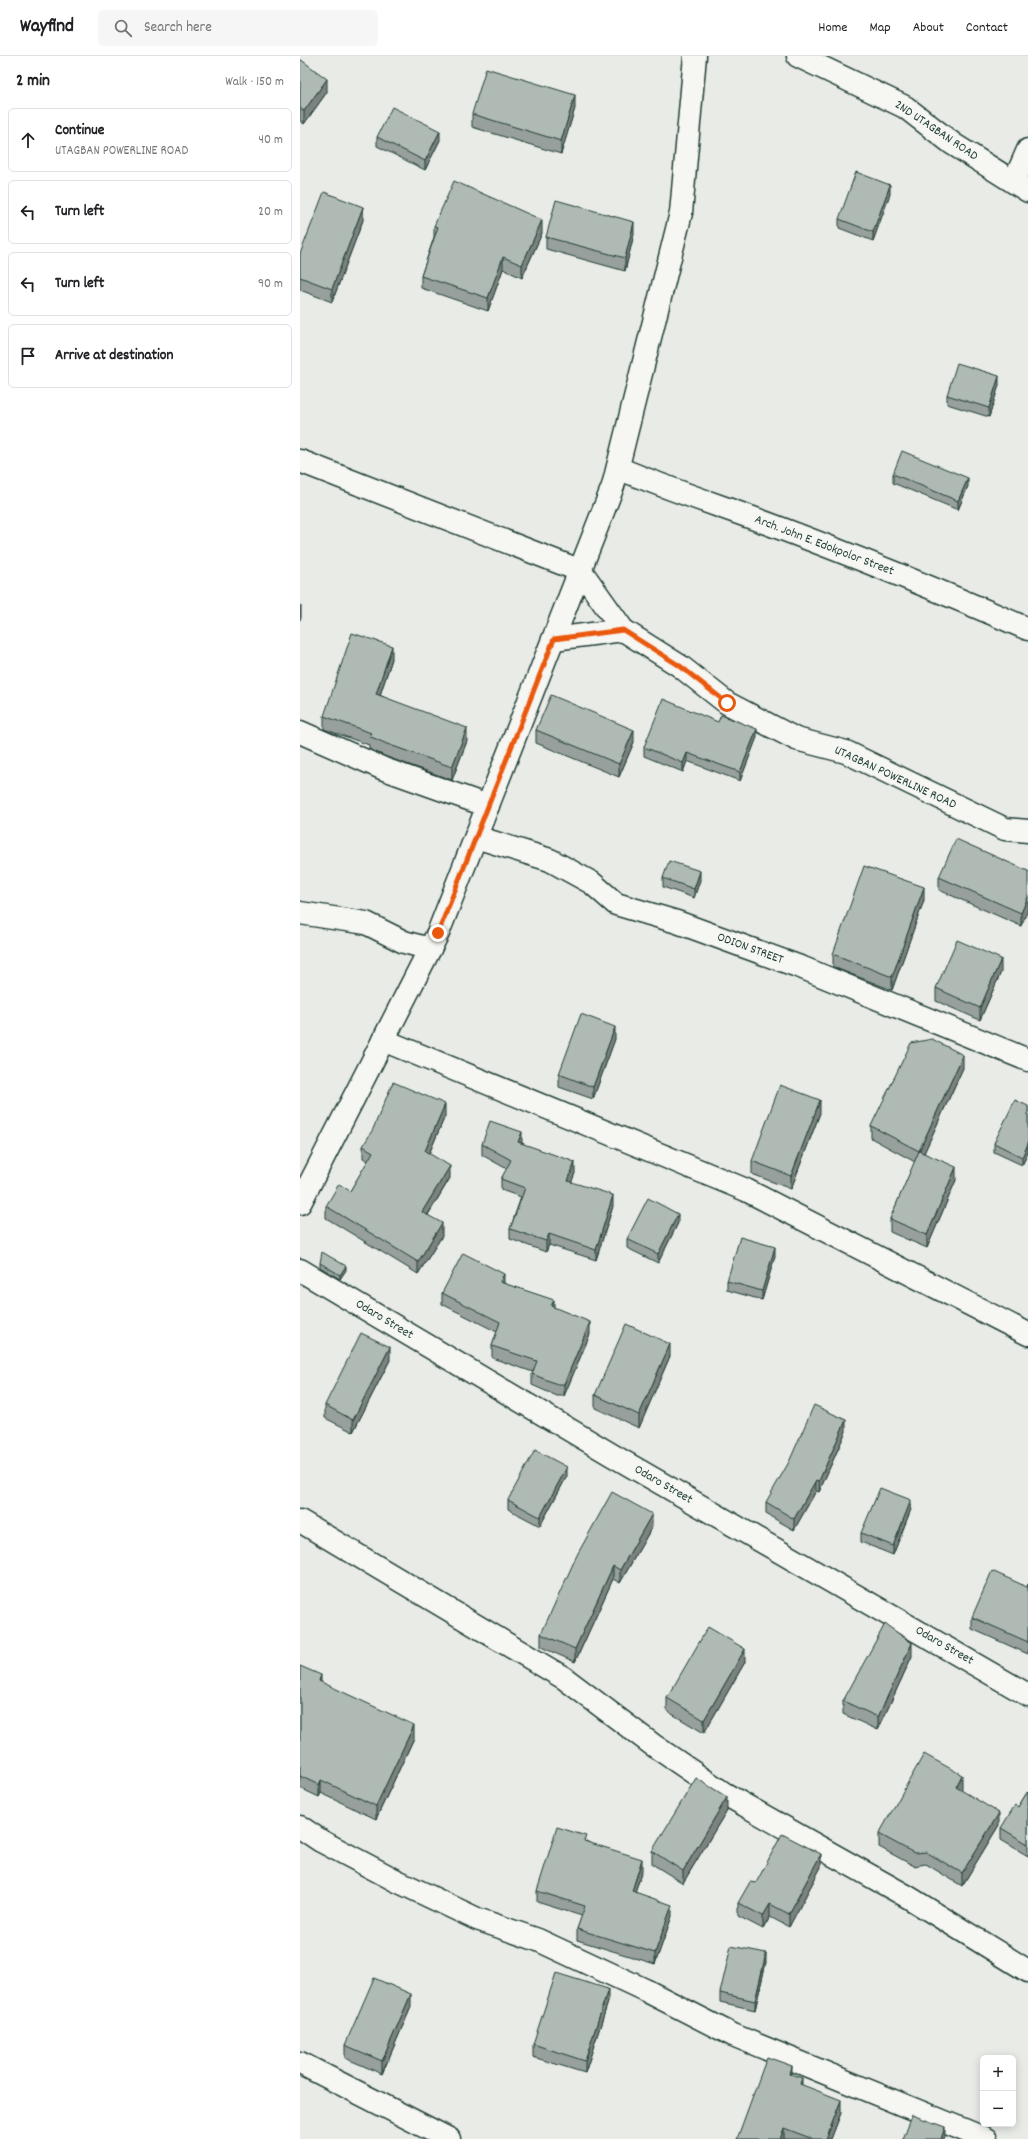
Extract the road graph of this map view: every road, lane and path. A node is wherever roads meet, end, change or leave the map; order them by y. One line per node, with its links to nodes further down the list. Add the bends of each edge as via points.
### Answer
1 (695, 56): 6 (street, via 682,213)
2 (798, 56): 4 (street, 2ND UTAGBAN ROAD, via 905,107 953,144)
3 (1028, 150): 4 (street)
4 (1021, 187)
5 (300, 461): 7 (street)
6 (618, 468): 7 (street); 8 (street, Arch. John E. Edokpolor Street, via 673,491 776,526 938,589)
7 (581, 571): 9 (street, UTAGBAN POWERLINE ROAD); 10 (street)
8 (1028, 629)
9 (623, 630): 10 (street); 13 (street, UTAGBAN POWERLINE ROAD, via 680,666 727,703 796,738 846,752 1004,829)
10 (554, 639): 12 (street)
11 (300, 732): 12 (street, via 384,769)
12 (488, 806): 14 (street)
13 (1028, 831)
14 (476, 836): 16 (street); 18 (street, ODION STREET, via 550,860 592,883 616,904 677,922 803,968)
15 (300, 913): 16 (street, via 366,923 404,942)
16 (430, 949): 17 (street)
17 (383, 1040): 19 (street); 21 (street, via 746,1190)
18 (1028, 1060)
19 (300, 1202)
20 (300, 1270): 23 (street, Odaro Street, via 618,1459)
21 (1028, 1334)
22 (300, 1521): 25 (street, via 564,1678 652,1745 725,1794 908,1897)
23 (1028, 1695)
24 (300, 1827): 28 (street, via 395,1880 477,1919 538,1940 733,2035)
25 (1028, 1971)
26 (300, 2062): 27 (street)
27 (449, 2139)
28 (986, 2139)

